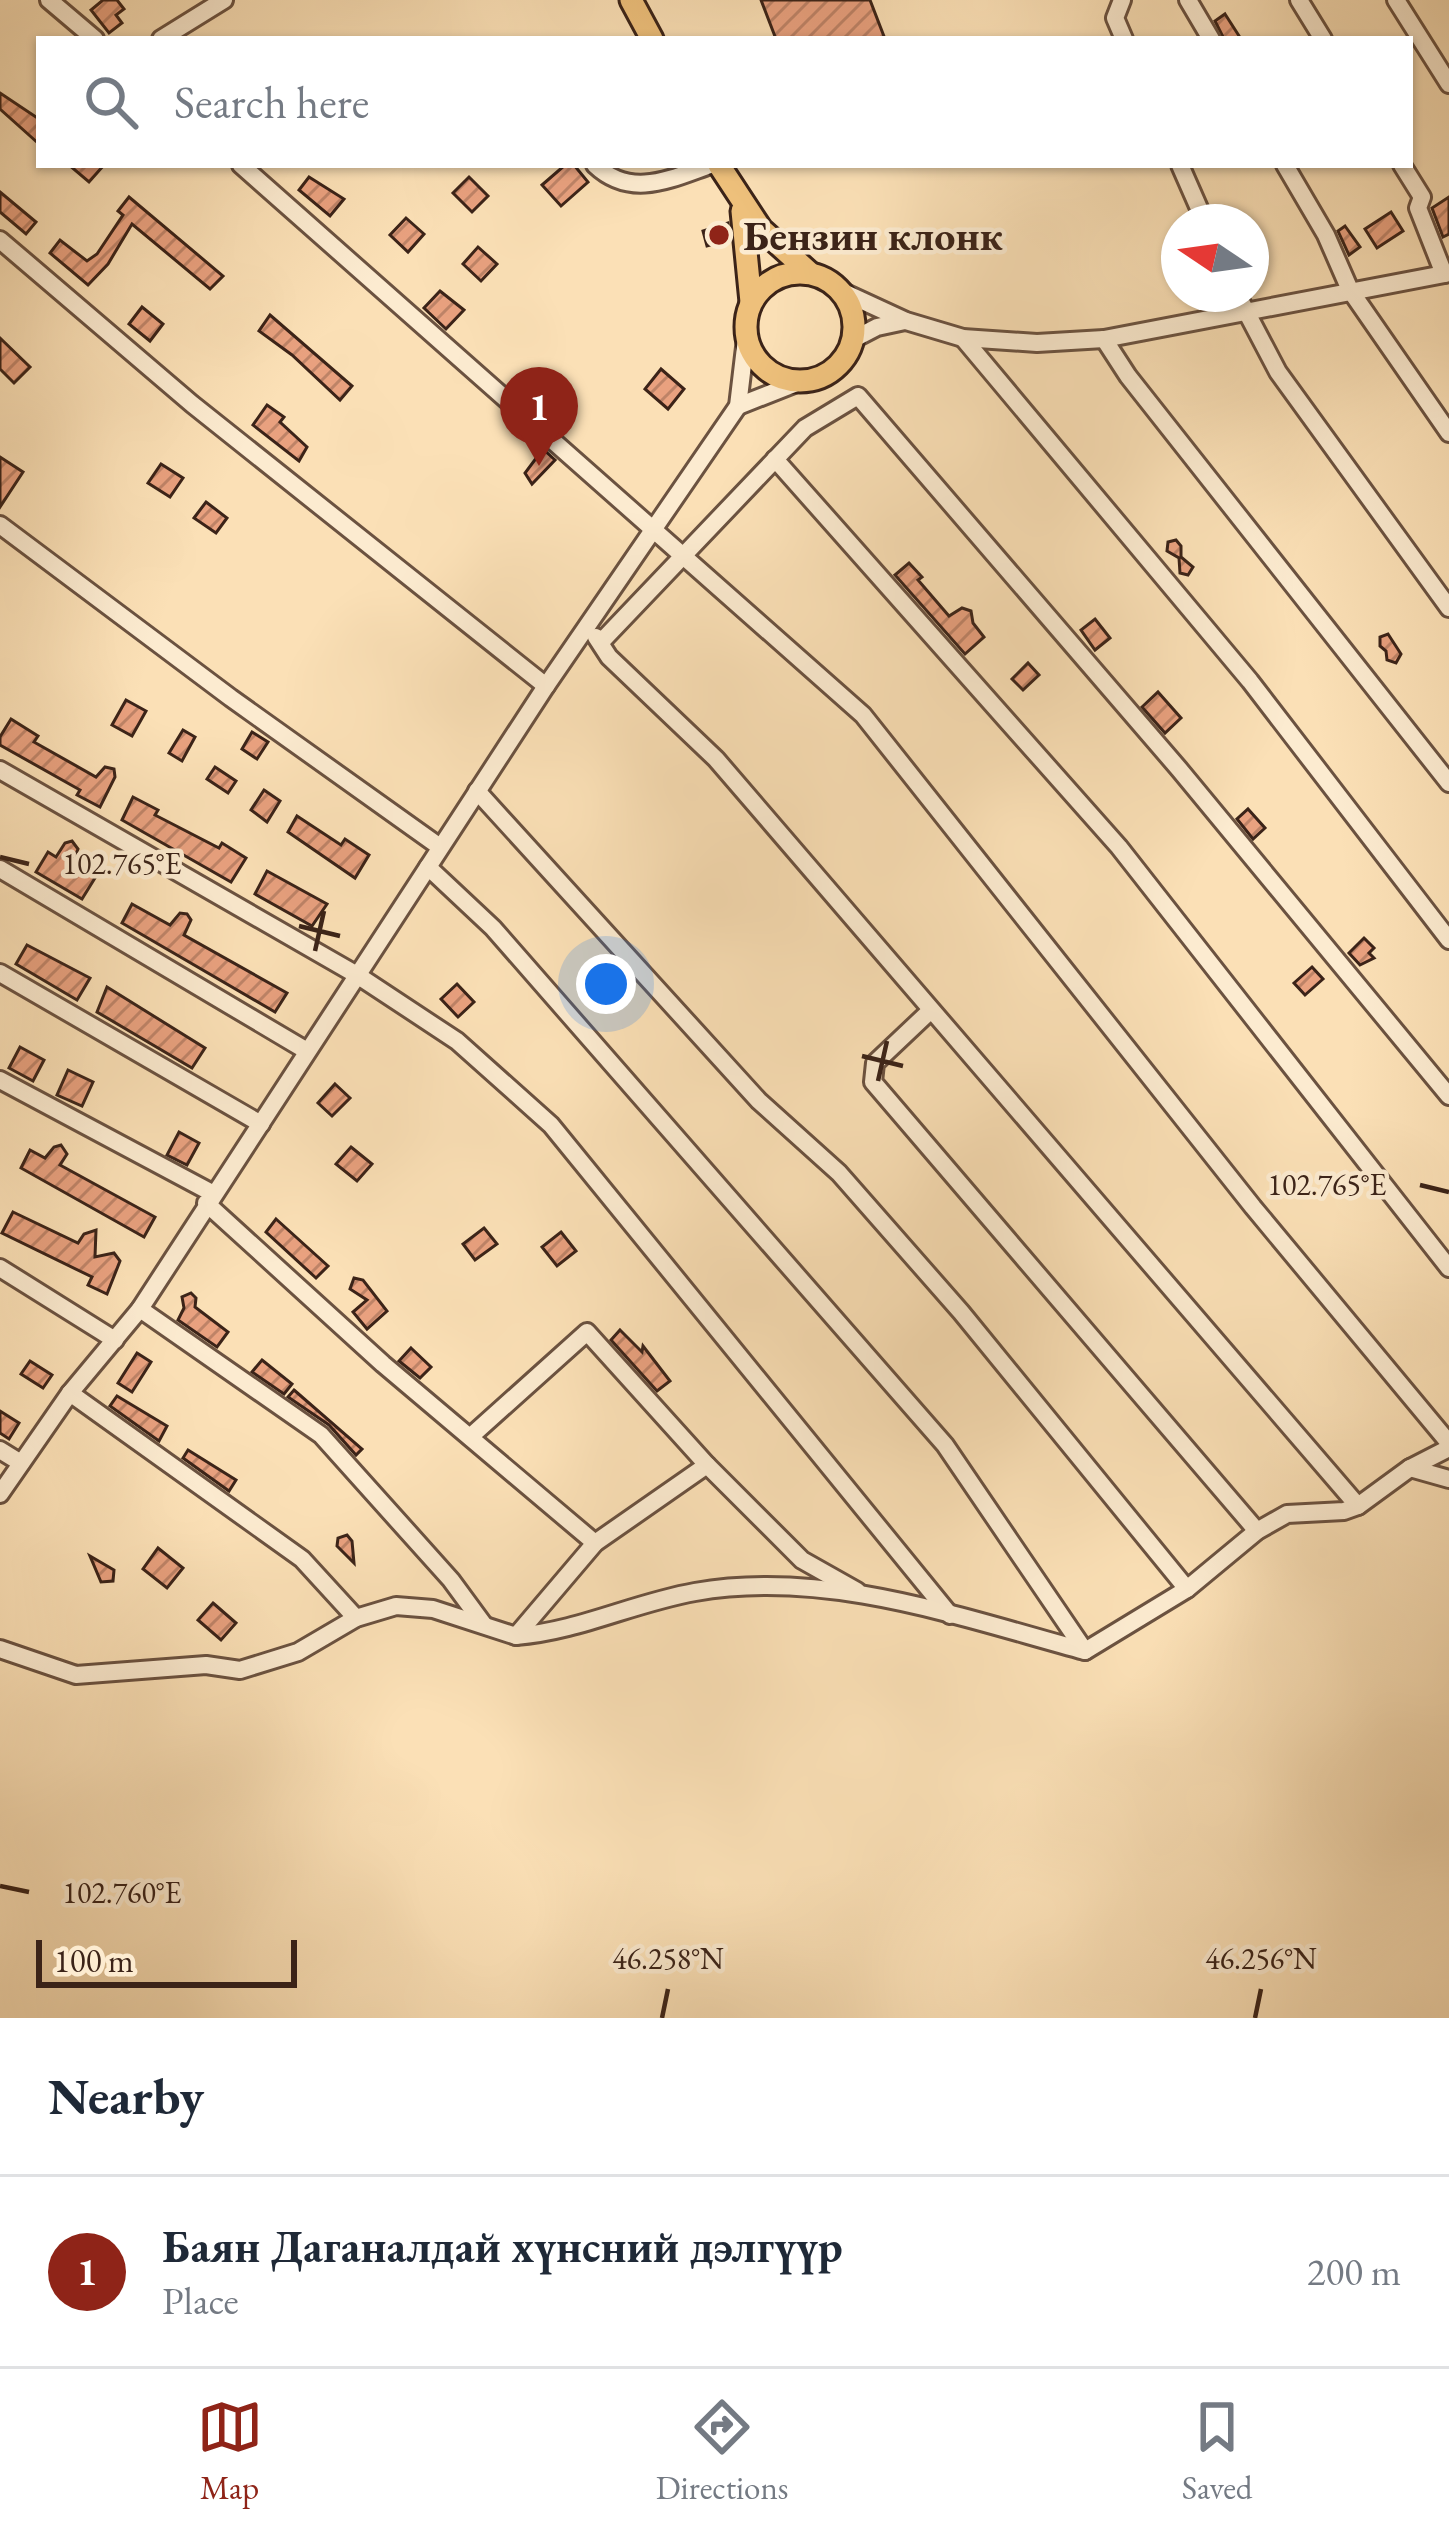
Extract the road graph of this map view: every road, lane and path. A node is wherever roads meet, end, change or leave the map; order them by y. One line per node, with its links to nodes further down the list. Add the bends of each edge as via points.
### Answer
1 (49, 0): 8 (street)
2 (224, 0): 9 (street)
3 (632, 0): 10 (main road)
4 (1122, 0): 11 (street, via 1114,18)
5 (1188, 0): 12 (street)
6 (1298, 0): 13 (street)
7 (1396, 0): 14 (street)
8 (91, 36)
9 (166, 36)
10 (650, 36)
11 (1123, 36)
12 (1209, 36)
13 (1321, 36)
14 (1449, 84)
15 (244, 168): 41 (street)
16 (598, 168): 17 (street, via 645,188)
17 (705, 168)
18 (716, 168): 23 (main road)
19 (1181, 168): 22 (street)
20 (1287, 168): 27 (street)
21 (1404, 168): 25 (street, via 1422,197 1418,208)
22 (1197, 204)
23 (741, 205): 26 (main road); 29 (main road)
24 (0, 240): 45 (street)
25 (1446, 273): 27 (street)
26 (811, 274): 28 (main road); 29 (main road, via 778,277)
27 (1350, 290): 30 (street); 38 (street)
28 (841, 291): 31 (street); 35 (main road)
29 (751, 302): 33 (main road)
30 (1246, 314): 34 (street); 43 (street, via 1278,371)
31 (905, 321): 32 (street); 35 (street)
32 (963, 338): 34 (street); 52 (street, via 1250,681)
33 (746, 339): 36 (main road, via 766,370); 37 (street)
34 (1104, 339): 47 (street)
35 (852, 340): 36 (main road, via 833,370)
36 (799, 382): 37 (street)
37 (738, 406): 41 (street)
38 (1449, 433)
39 (775, 460): 42 (street); 58 (street, via 805,428 858,397); 62 (street, via 1119,847)
40 (0, 525): 49 (street)
41 (656, 531): 42 (street); 44 (street)
42 (685, 556): 44 (street); 67 (street, via 863,716)
43 (1449, 608)
44 (594, 636): 45 (street); 55 (street, via 716,759)
45 (546, 686): 48 (street)
46 (0, 770): 54 (street)
47 (1449, 783)
48 (477, 791): 49 (street); 77 (street, via 759,1101 839,1173)
49 (440, 848): 50 (street)
50 (428, 866): 54 (street); 84 (street, via 493,928 946,1445)
51 (0, 869): 56 (street)
52 (1449, 940)
53 (0, 973): 59 (street)
54 (357, 975): 56 (street); 79 (street, via 457,1041 551,1125)
55 (930, 1012): 74 (street); 75 (street, via 875,1063 873,1082)
56 (308, 1051): 59 (street)
57 (0, 1080): 60 (street)
58 (1449, 1096)
59 (261, 1124): 60 (street)
60 (209, 1198): 63 (street); 66 (street)
61 (0, 1268): 64 (street)
62 (1449, 1268)
63 (140, 1309): 64 (street); 81 (street, via 321,1435)
64 (116, 1340): 65 (street)
65 (70, 1393): 69 (street); 80 (street, via 302,1559)
66 (470, 1437): 70 (street, via 586,1331); 76 (street)
67 (1449, 1445): 71 (street)
68 (0, 1450): 69 (street)
69 (21, 1463): 73 (street)
70 (706, 1465): 76 (street); 78 (street, via 802,1560)
71 (1410, 1468): 72 (street); 74 (street)
72 (1449, 1479)
73 (0, 1494)
74 (1358, 1506): 75 (street, via 1287,1514)
75 (1257, 1531): 77 (street)
76 (595, 1543): 82 (street)
77 (1187, 1589): 84 (street)
78 (862, 1594): 79 (street); 82 (street, via 767,1584 693,1592 559,1633)
79 (950, 1615): 84 (street)
80 (356, 1618): 81 (street, via 396,1606); 83 (street, via 298,1652 240,1670 206,1665 76,1675)
81 (484, 1626): 82 (street)
82 (516, 1636)
83 (0, 1649)
84 (1085, 1652)

